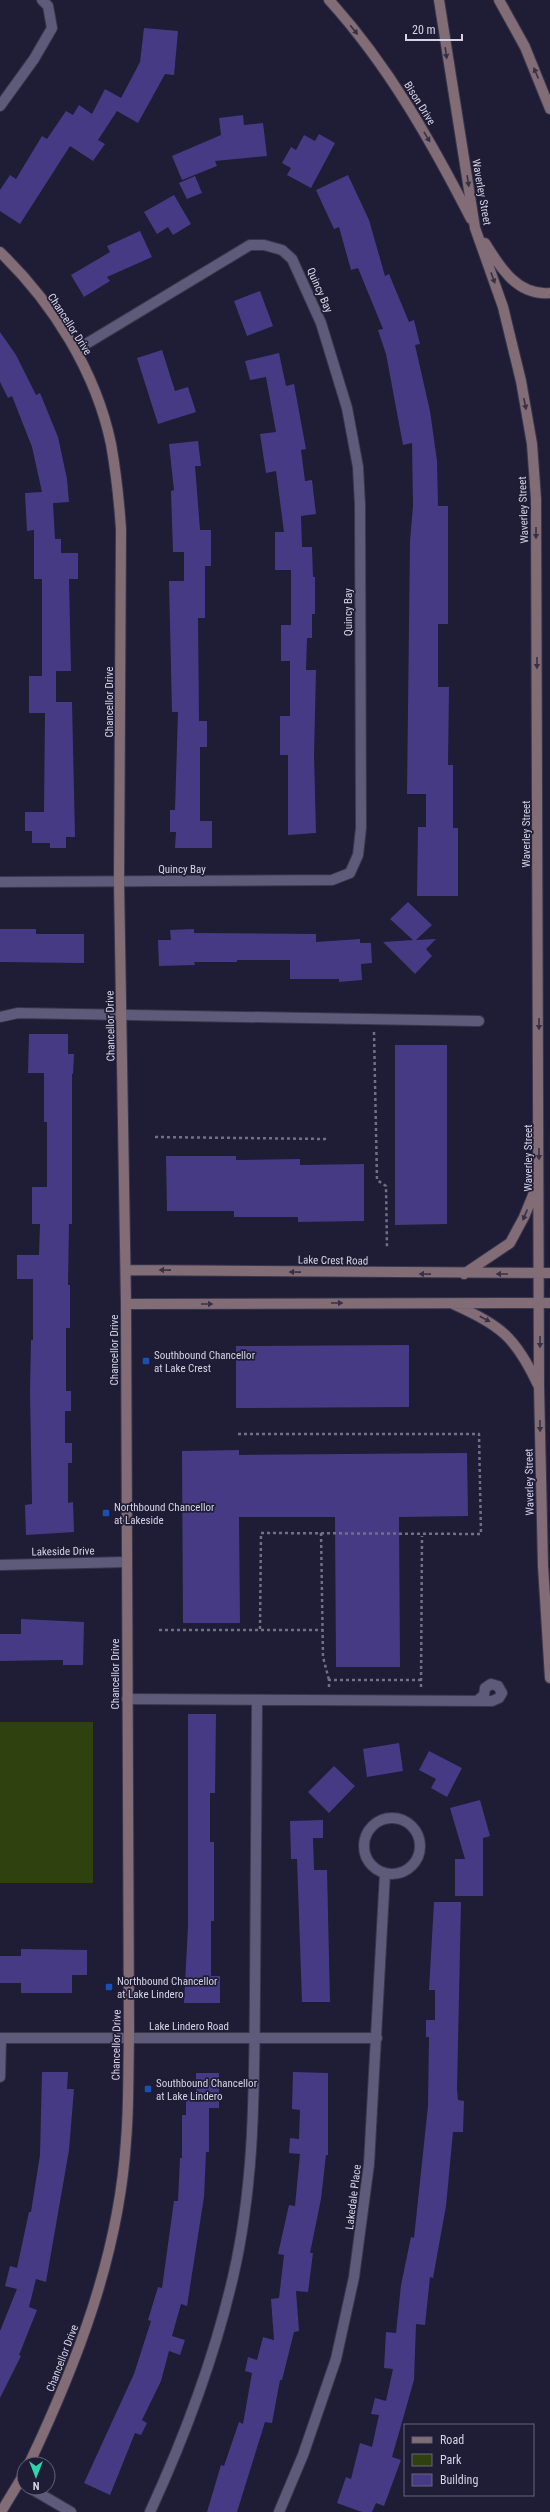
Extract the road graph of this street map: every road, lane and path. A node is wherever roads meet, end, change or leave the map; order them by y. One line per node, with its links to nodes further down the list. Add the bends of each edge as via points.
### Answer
1 (42, 0): 5 (street, via 48,6 52,28 34,59)
2 (329, 0): 7 (street, Bison Drive, one-way to 7, via 393,82 435,151)
3 (439, 0): 7 (street, Waverley Street, one-way to 7)
4 (499, 0): 6 (street, one-way to 4, via 525,47)
5 (0, 106)
6 (550, 109)
7 (475, 228): 9 (street, via 506,275 528,289); 19 (street, Waverley Street, one-way to 19, via 495,282 516,360 528,418 534,469)
8 (0, 252): 10 (street, Chancellor Drive, via 28,282)
9 (550, 292)
10 (76, 350): 11 (street, Chancellor Drive, via 93,387 110,443 118,484 122,529); 11 (street, Quincy Bay, via 250,245 264,245 282,250 292,259 321,323 346,408 358,467 361,828 358,855 350,873 332,880)
11 (120, 881): 12 (street, Quincy Bay); 13 (street, Chancellor Drive)
12 (0, 882)
13 (122, 1015): 14 (street, via 18,1013); 15 (street); 21 (street, Chancellor Drive)
14 (0, 1017)
15 (374, 1020): 16 (street); 20 (path, via 377,1180 386,1186)
16 (479, 1021)
17 (155, 1137): 18 (path)
18 (327, 1139)
19 (540, 1179): 22 (street, Waverley Street); 23 (street, one-way to 23, via 510,1243)
20 (387, 1248)
21 (126, 1270): 23 (street, Lake Crest Road, one-way to 21); 26 (street, Chancellor Drive)
22 (545, 1273): 23 (street, Lake Crest Road, one-way to 23); 25 (street, Waverley Street)
23 (464, 1274)
24 (449, 1303): 25 (street); 26 (street, one-way to 24); 27 (street, one-way to 27, via 481,1317 504,1332 521,1352)
25 (545, 1303): 27 (street, Waverley Street, one-way to 27)
26 (126, 1304): 31 (street, Chancellor Drive)
27 (539, 1387): 36 (street, Waverley Street, one-way to 36, via 543,1566)
28 (238, 1434): 29 (path, via 479,1434 481,1534)
29 (321, 1533): 34 (path, via 261,1533); 35 (path)
30 (422, 1536): 38 (path)
31 (126, 1562): 32 (street, Lakeside Drive); 39 (street, Chancellor Drive)
32 (0, 1565)
33 (159, 1630): 34 (path)
34 (260, 1630): 35 (path)
35 (323, 1630): 37 (path, via 323,1657)
36 (550, 1678)
37 (330, 1680): 38 (path); 40 (path)
38 (421, 1680): 41 (path)
39 (127, 1699): 43 (street); 46 (street, Chancellor Drive)
40 (330, 1701): 41 (street); 43 (street)
41 (421, 1701): 42 (street)
42 (477, 1701)
43 (257, 1702): 47 (street)
44 (385, 1873): 44 (street, via 395,1874 406,1870 418,1855 418,1836 409,1824 401,1820 382,1820 369,1830 365,1839 364,1848 369,1862); 48 (street, Lakedale Place)
45 (1, 2038): 46 (street, Lake Lindero Road); 49 (street)
46 (129, 2038): 47 (street, Lake Lindero Road); 50 (street, Chancellor Drive, via 126,2142 118,2201 103,2272 74,2365)
47 (254, 2038): 48 (street, Lake Lindero Road); 55 (street, via 252,2149 233,2277 205,2379)
48 (377, 2038): 56 (street, Lakedale Place, via 368,2171 354,2277 336,2359 303,2455)
49 (0, 2077)
50 (33, 2456)
51 (16, 2490): 53 (street)
52 (44, 2496): 54 (street)
53 (1, 2512)
54 (71, 2512)
55 (150, 2512)
56 (279, 2512)

